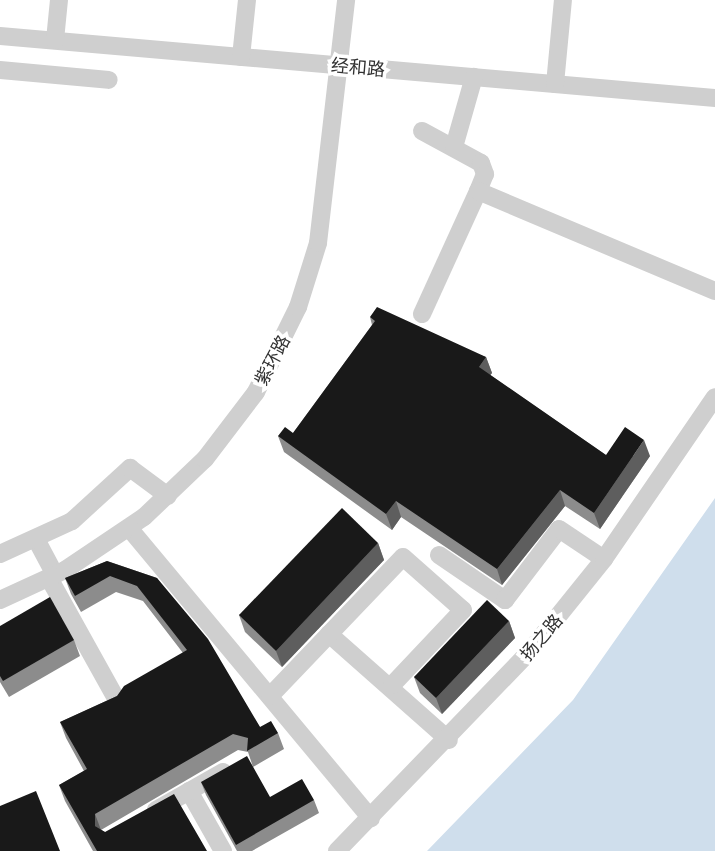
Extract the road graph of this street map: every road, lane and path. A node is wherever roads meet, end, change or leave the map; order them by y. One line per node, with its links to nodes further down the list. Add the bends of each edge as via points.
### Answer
1 (59, 0): 6 (street)
2 (247, 0): 7 (street)
3 (346, 0): 8 (street, 紫环路)
4 (563, 0): 12 (street)
5 (0, 36): 6 (street, 经和路)
6 (55, 40): 7 (street, 经和路)
7 (242, 57): 8 (street, 经和路)
8 (340, 65): 10 (street, 经和路); 20 (street, 紫环路, via 326,209 298,307 239,418)
9 (0, 69): 11 (street)
10 (474, 77): 12 (street, 经和路); 15 (street)
11 (109, 80)
12 (555, 84): 13 (street, 经和路)
13 (715, 98)
14 (422, 131): 15 (street)
15 (454, 147): 16 (street, via 483,168)
16 (478, 191): 17 (street); 18 (street)
17 (715, 291)
18 (422, 314)
19 (715, 397): 25 (street, 扬之路)
20 (168, 496): 21 (street, 紫环路); 22 (street, via 130,468 88,510)
21 (129, 528): 26 (street, 紫环路); 30 (street)
22 (37, 541): 23 (street); 26 (street)
23 (0, 554)
24 (439, 555): 25 (street, via 505,600 559,529)
25 (604, 559): 32 (street, 扬之路)
26 (52, 577): 27 (street, 紫环路); 31 (street)
27 (0, 600)
28 (329, 634): 29 (street); 29 (street, via 403,556 463,610); 30 (street)
29 (393, 685): 32 (street)
30 (270, 696): 35 (street)
31 (118, 702)
32 (449, 740): 35 (street, 扬之路)
33 (244, 760): 34 (street)
34 (189, 791): 36 (street); 37 (street)
35 (371, 818): 38 (street, 扬之路)
36 (133, 824)
37 (223, 851)
38 (337, 851)

